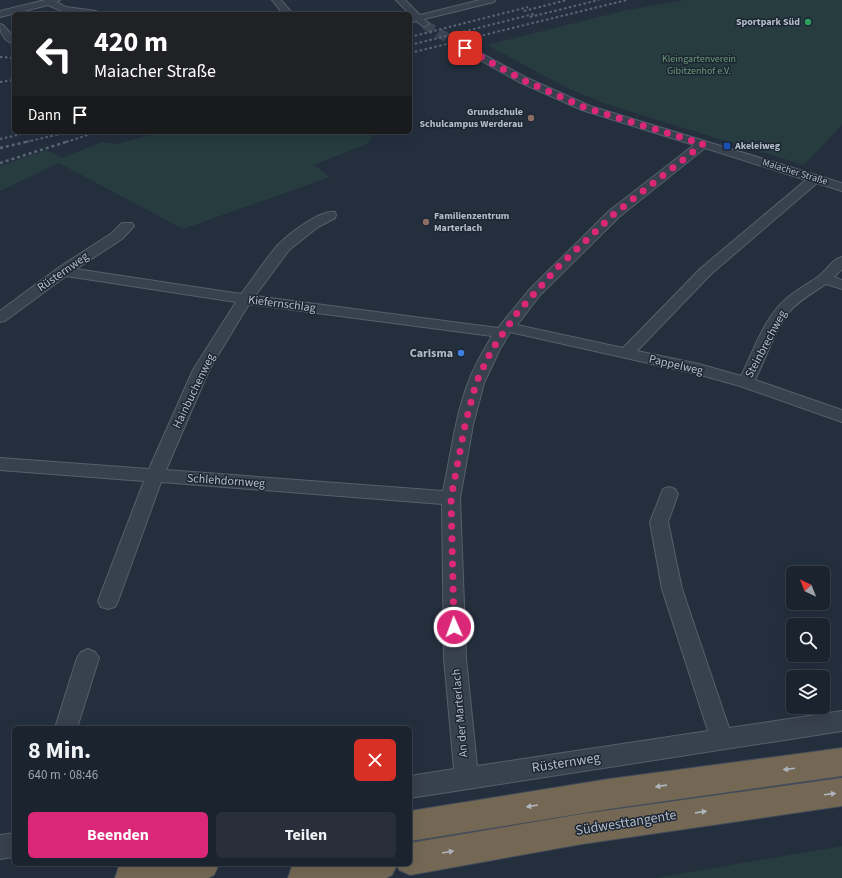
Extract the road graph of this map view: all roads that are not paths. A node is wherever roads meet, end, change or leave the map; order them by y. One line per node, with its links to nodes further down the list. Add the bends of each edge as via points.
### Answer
1 (276, 0): 6 (street)
2 (400, 0): 7 (street)
3 (491, 0): 9 (street)
4 (53, 1): 5 (street, via 64,9); 8 (street)
5 (83, 12)
6 (286, 12)
7 (409, 12)
8 (0, 14)
9 (414, 19): 10 (street)
10 (425, 25)
11 (0, 27): 12 (street)
12 (12, 40)
13 (458, 44): 14 (street, Maiacher Straße, via 523,80 568,100)
14 (703, 144): 15 (street, Maiacher Straße); 25 (street, An der Marterlach, via 614,214 539,288)
15 (814, 179): 16 (street, Maiacher Straße); 26 (street, via 706,271)
16 (842, 187)
17 (330, 215): 23 (street, Hainbuchenweg, via 313,224 284,247)
18 (127, 226): 20 (street, Rüsternweg, via 117,236)
19 (842, 261): 21 (street, Steinbrechweg)
20 (63, 271): 23 (street, Kiefernschlag); 24 (street, Rüsternweg)
21 (825, 278): 22 (street); 27 (street, Steinbrechweg, via 783,310)
22 (842, 285)
23 (245, 299): 25 (street, Kiefernschlag); 30 (street, Hainbuchenweg, via 201,370)
24 (0, 318)
25 (504, 330): 26 (street, Pappelweg); 32 (street, An der Marterlach, via 476,383)
26 (626, 353): 27 (street, Pappelweg)
27 (746, 382): 28 (street, Pappelweg)
28 (842, 416)
29 (0, 464): 30 (street, Schlehdornweg)
30 (155, 475): 32 (street, Schlehdornweg); 33 (street, Hainbuchenweg)
31 (669, 494): 37 (street, via 659,522 672,589)
32 (451, 498): 39 (street, An der Marterlach, via 455,658)
33 (108, 601)
34 (88, 658): 36 (street)
35 (842, 721): 37 (street, Rüsternweg)
36 (67, 726)
37 (721, 738): 39 (street, Rüsternweg)
38 (842, 762): 42 (highway, one-way to 42, via 624,792)
39 (467, 779): 40 (street, Rüsternweg)
40 (412, 787)
41 (842, 792): 45 (highway, Südwesttangente, one-way to 41, via 582,830)
42 (412, 826)
43 (12, 845): 44 (street)
44 (0, 847)
45 (412, 859)
46 (194, 866): 48 (highway)
47 (370, 866): 49 (highway)
48 (131, 878)
49 (304, 878)

